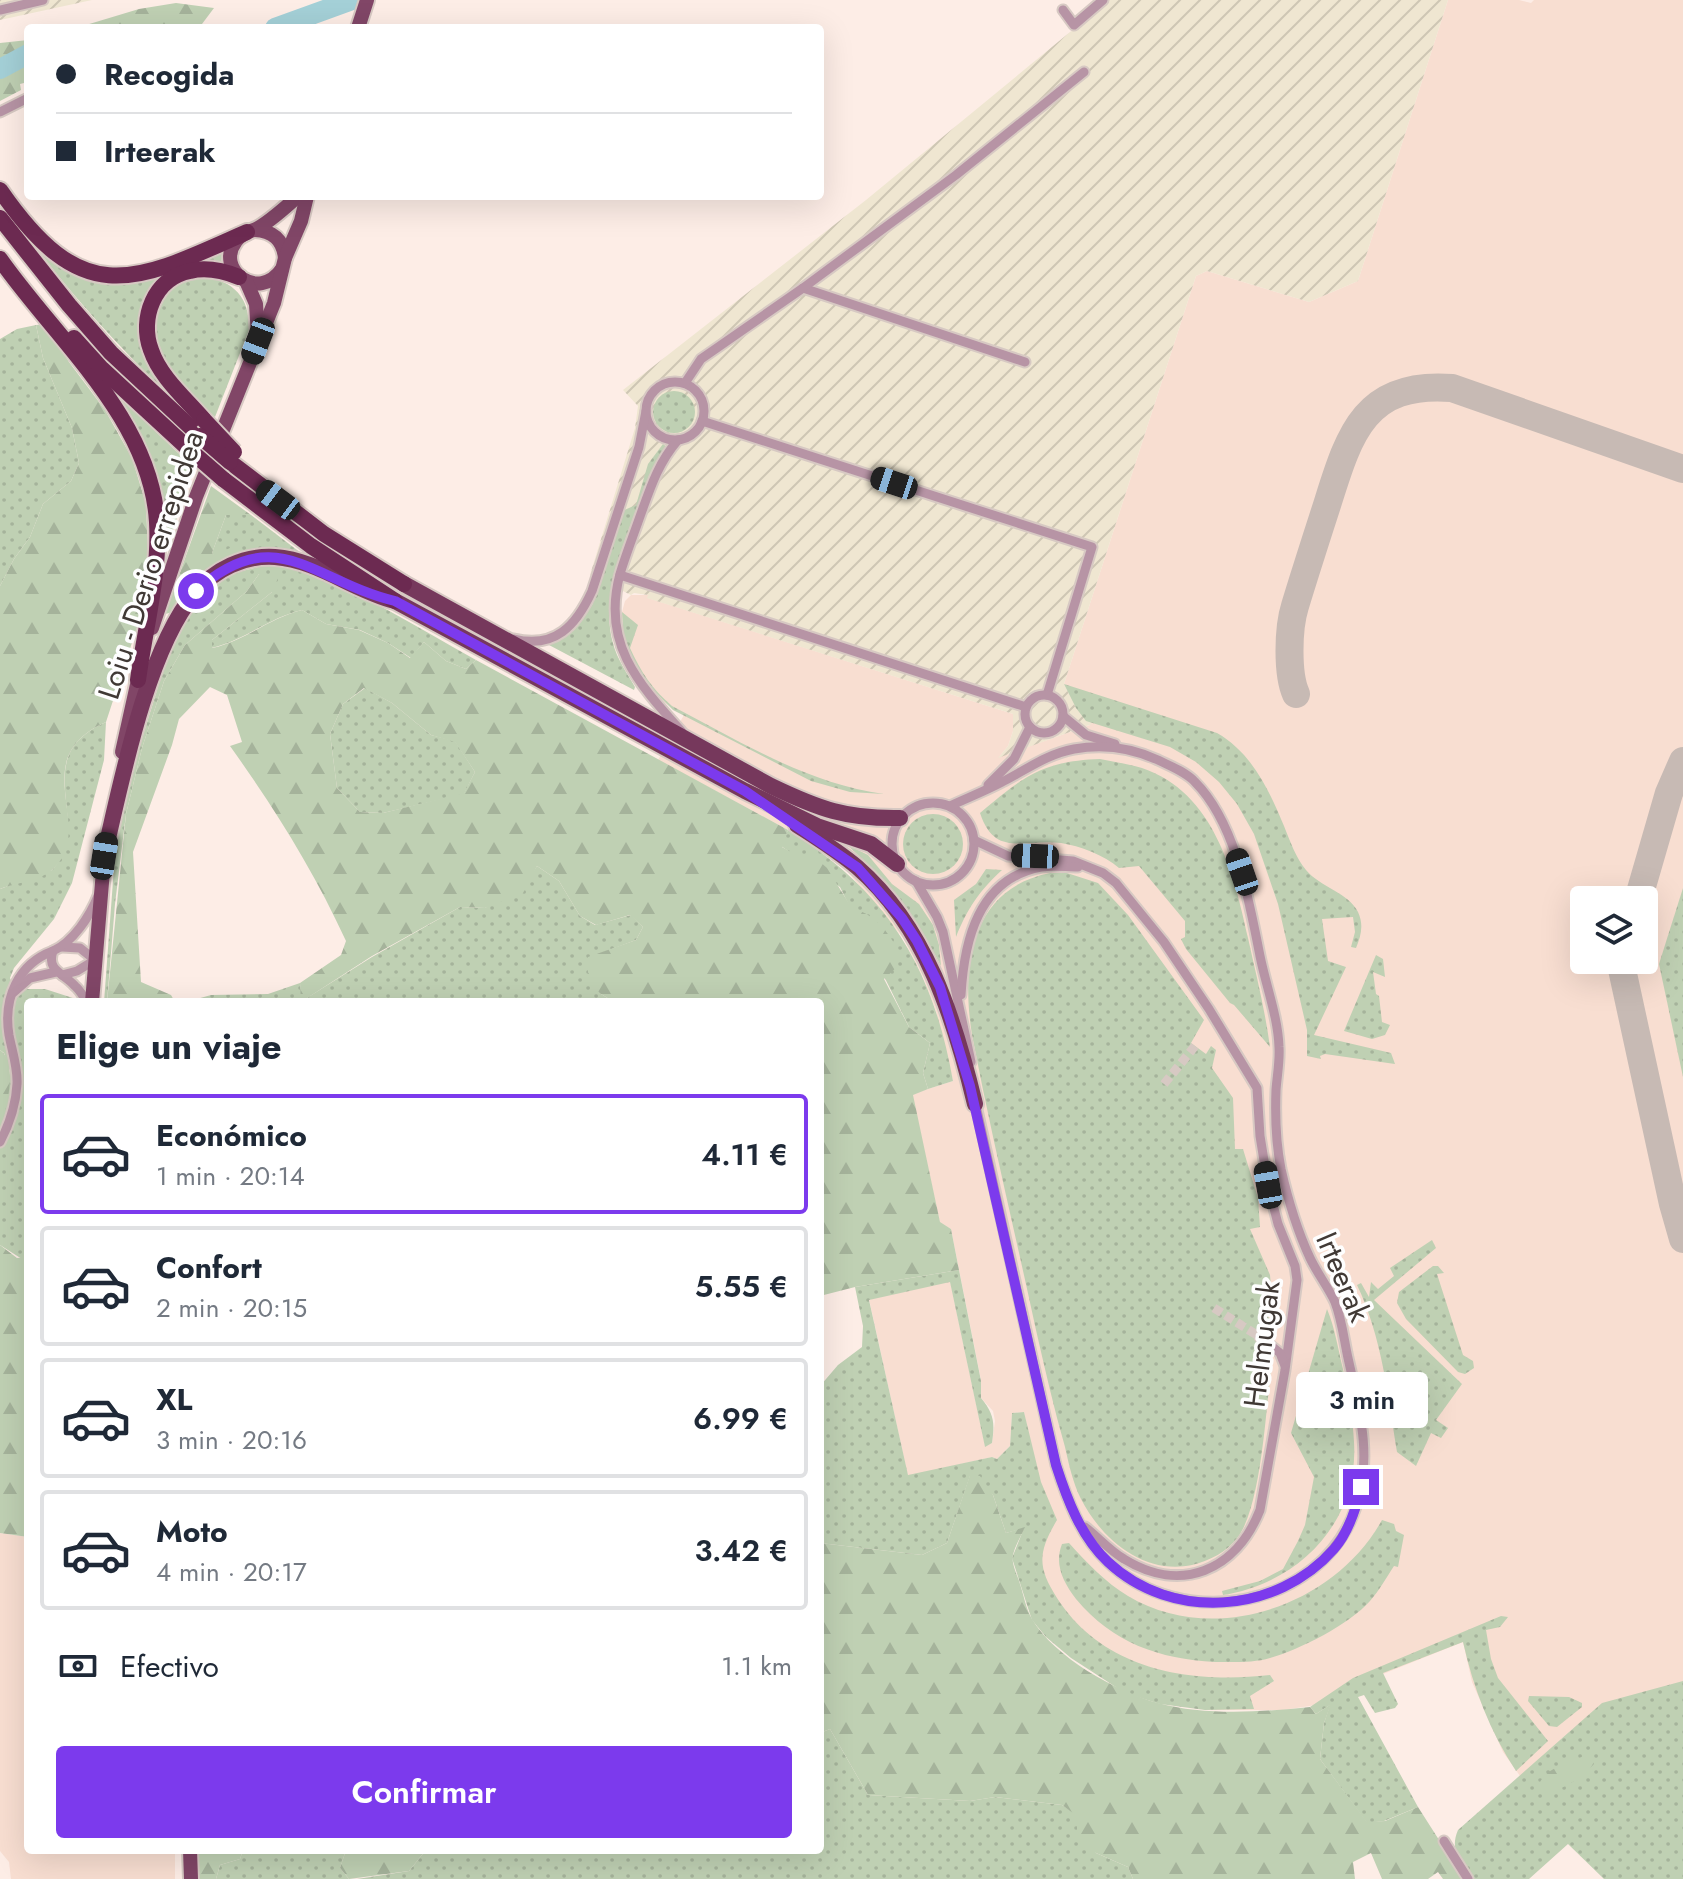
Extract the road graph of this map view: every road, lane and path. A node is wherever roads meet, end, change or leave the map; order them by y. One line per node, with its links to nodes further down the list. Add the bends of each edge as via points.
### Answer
1 (43, 0): 4 (street)
2 (1103, 0): 5 (street, via 1074,25)
3 (367, 1): 6 (main road)
4 (0, 10)
5 (1063, 10)
6 (358, 24)
7 (1084, 72): 19 (street)
8 (24, 100): 9 (street)
9 (0, 112)
10 (0, 190): 14 (highway, via 15,212 68,263 117,278 161,269)
11 (293, 200): 14 (main road)
12 (306, 200): 17 (main road, Loiu - Derio errepidea)
13 (0, 218): 25 (highway, via 111,353)
14 (251, 231): 17 (main road, via 277,237); 18 (main road, via 235,241 231,256)
15 (0, 247): 28 (highway, bridge, via 102,369 192,452 311,546)
16 (0, 259): 30 (highway, via 125,421 147,471 157,552)
17 (284, 262): 18 (main road, via 268,282); 20 (main road, Loiu - Derio errepidea)
18 (242, 279): 20 (main road, via 256,304); 25 (highway, via 225,272 189,271 158,291 150,304 146,336 152,355)
19 (803, 288): 21 (street); 22 (street, via 701,359)
20 (258, 341): 30 (main road, Loiu - Derio errepidea, via 171,567)
21 (1025, 362)
22 (685, 383): 23 (street, via 659,387); 24 (street, via 700,395)
23 (646, 411): 26 (street, via 654,431); 29 (street, via 592,591 575,622 564,632 525,642)
24 (702, 421): 26 (street, via 693,434); 31 (street, via 1092,547)
25 (202, 428): 29 (highway, bridge, via 324,534)
26 (678, 440): 27 (street, via 658,466)
27 (620, 575): 32 (street); 35 (street, via 614,615 623,652 633,675)
28 (395, 601): 37 (highway); 42 (highway, via 279,557 238,561 215,573 190,599 167,637 137,726)
29 (491, 633): 35 (highway)
30 (138, 680): 42 (main road, Loiu - Derio errepidea)
31 (1047, 695): 32 (street); 33 (street, via 1059,702)
32 (1026, 707): 34 (street)
33 (1063, 716): 34 (street, via 1050,732); 36 (street, via 1086,735)
34 (1030, 727): 38 (street, via 1014,759)
35 (689, 740): 40 (highway, via 816,807)
36 (1138, 751): 38 (street, via 1088,747 1060,752); 58 (street, Irteerak, via 1195,782 1220,819 1242,872 1280,1048 1276,1094 1281,1166 1297,1226 1335,1303 1364,1432 1365,1459 1348,1528 1336,1547 1276,1592 1247,1601 1193,1601 1157,1593 1108,1563)
37 (745, 791): 43 (highway, via 817,826 858,838); 54 (highway, via 858,868 902,918 940,987)
38 (979, 793): 39 (street)
39 (950, 806): 40 (street, via 928,802); 41 (street, via 962,814)
40 (900, 818): 43 (street, via 892,835)
41 (974, 840): 44 (street, via 1008,856 1057,858); 45 (street, via 970,861 957,878 937,885)
42 (104, 856): 46 (main road, Loiu - Derio errepidea)
43 (897, 864): 45 (street)
44 (1090, 867): 53 (street, via 1040,867 999,888 982,909 966,946); 57 (street, Helmugak, via 1116,883 1164,942 1258,1093 1268,1185 1297,1272)
45 (916, 881): 53 (street, Irteerak, via 943,932)
46 (101, 889): 47 (street, via 87,916); 48 (main road, Loiu - Derio errepidea)
47 (58, 949): 48 (street, via 80,948); 49 (street, via 52,966); 50 (street, via 21,971)
48 (95, 960): 49 (street); 52 (main road, Loiu - Derio errepidea)
49 (59, 974): 50 (street, via 30,978); 51 (street)
50 (13, 993): 55 (street, via 8,1031 18,1081)
51 (86, 998)
52 (90, 998)
53 (960, 1007): 54 (street, Irteerak)
54 (975, 1104): 58 (street, Irteerak, via 1046,1429)
55 (0, 1142)
56 (1260, 1337): 57 (street, via 1280,1353)
57 (1285, 1370): 58 (street, Helmugak, via 1260,1510 1252,1530 1228,1558 1196,1573 1158,1574 1120,1558)
58 (1081, 1525)
59 (1444, 1841): 62 (street)
60 (190, 1854): 61 (main road)
61 (191, 1879)
62 (1468, 1879)

